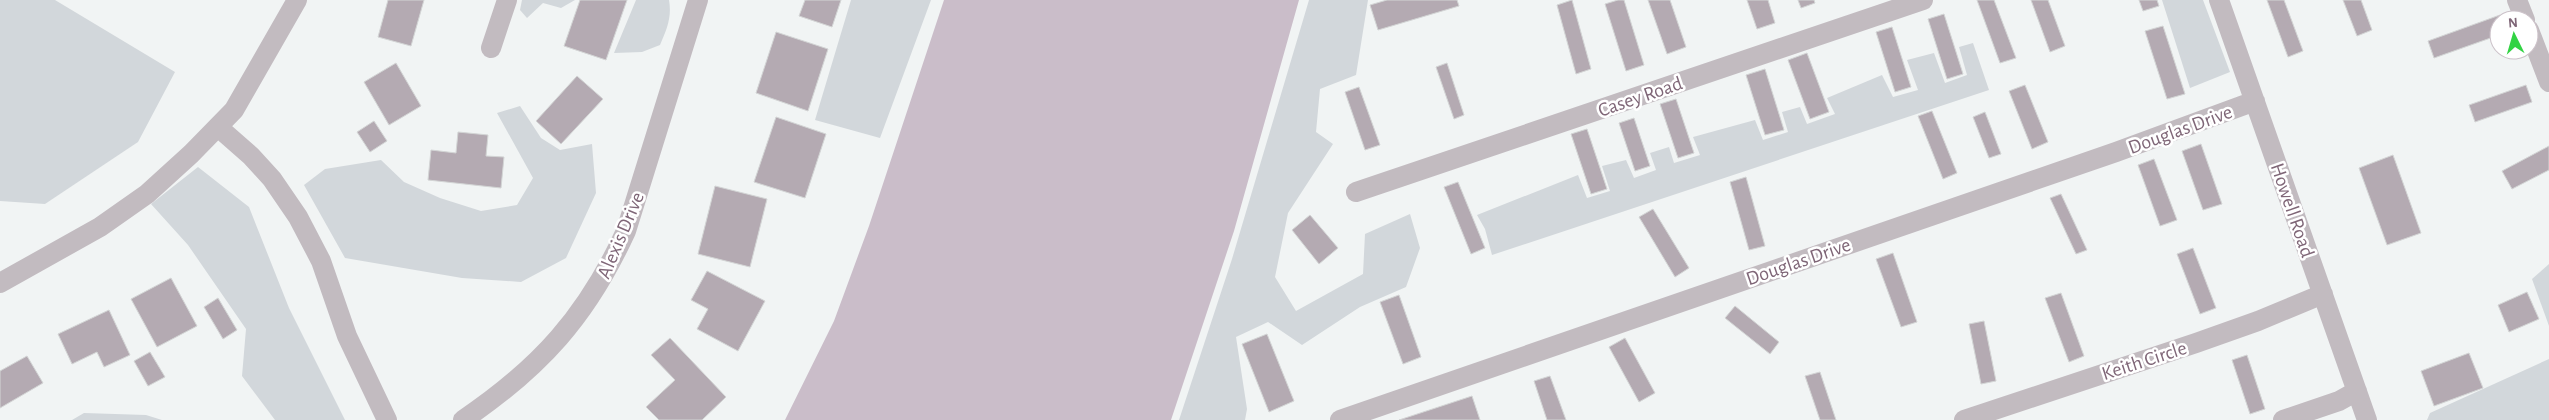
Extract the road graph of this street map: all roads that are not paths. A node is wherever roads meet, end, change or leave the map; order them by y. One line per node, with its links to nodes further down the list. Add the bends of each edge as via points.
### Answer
1 (297, 0): 10 (street, via 234,110)
2 (506, 0): 6 (street)
3 (698, 0): 17 (street, Alexis Drive, via 626,231 611,263 580,314 553,346 529,369)
4 (1924, 0): 11 (street, Casey Road)
5 (2219, 0): 9 (street, Howell Road)
6 (491, 48)
7 (2539, 56): 8 (street)
8 (2549, 82)
9 (2255, 102): 13 (street, Howell Road); 18 (street, Douglas Drive)
10 (218, 127): 12 (street, via 147,194 84,236); 16 (street, via 272,179 298,217 320,261 347,336)
11 (1356, 192)
12 (0, 284)
13 (2322, 294): 14 (street, Howell Road); 15 (street, Keith Circle, via 2258,321)
14 (2357, 391): 20 (street, via 2340,402); 21 (street, Howell Road)
15 (1995, 416): 19 (street, Keith Circle)
16 (387, 420)
17 (463, 420)
18 (1340, 420)
19 (1964, 420)
20 (2283, 420)
21 (2366, 420)

